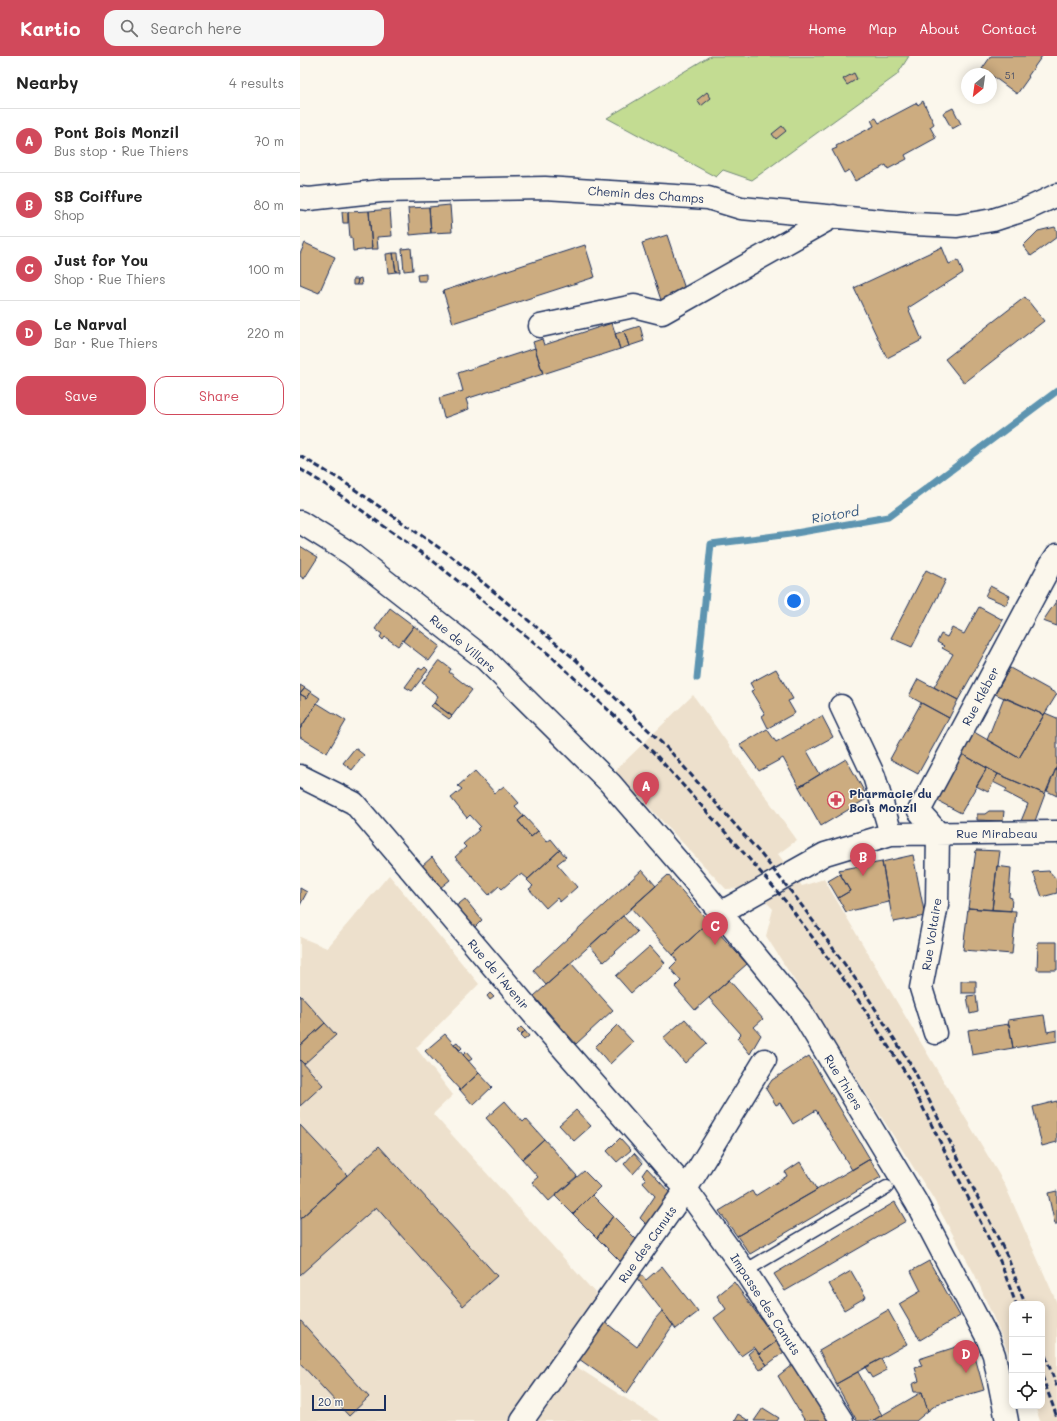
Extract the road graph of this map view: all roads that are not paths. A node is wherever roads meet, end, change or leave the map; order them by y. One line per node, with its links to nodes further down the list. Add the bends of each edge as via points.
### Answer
1 (1057, 195): 3 (street, Chemin des Champs, via 1027,209 993,220 956,226)
2 (300, 198): 3 (street, Chemin des Champs, via 382,191 545,188 708,198 741,208)
3 (834, 216): 4 (street, via 662,313 634,306)
4 (540, 326)
5 (300, 522): 9 (street, Rue de Villars, via 351,554 485,659)
6 (1057, 555): 11 (street, Rue Kléber, via 919,811)
7 (841, 706): 12 (street, via 874,776)
8 (300, 776): 17 (street, Rue de l'Avenir, via 354,803)
9 (610, 783): 13 (street, Rue Thiers)
10 (1057, 832): 11 (street, Rue Mirabeau)
11 (938, 833): 12 (street, Rue Mirabeau); 14 (street, Rue Voltaire, via 938,905 921,988)
12 (891, 834): 13 (street, Rue Mirabeau, via 825,854)
13 (720, 913): 21 (street, Rue Thiers, via 801,1011 916,1202 987,1336 994,1355)
14 (935, 1032)
15 (764, 1060): 17 (street, Rue des Canuts)
16 (887, 1187): 18 (lane)
17 (686, 1189): 18 (street, Impasse des Canuts); 19 (street, Rue des Canuts)
18 (745, 1271): 20 (street, Impasse des Canuts)
19 (522, 1421)
20 (842, 1421)
21 (1007, 1421)

